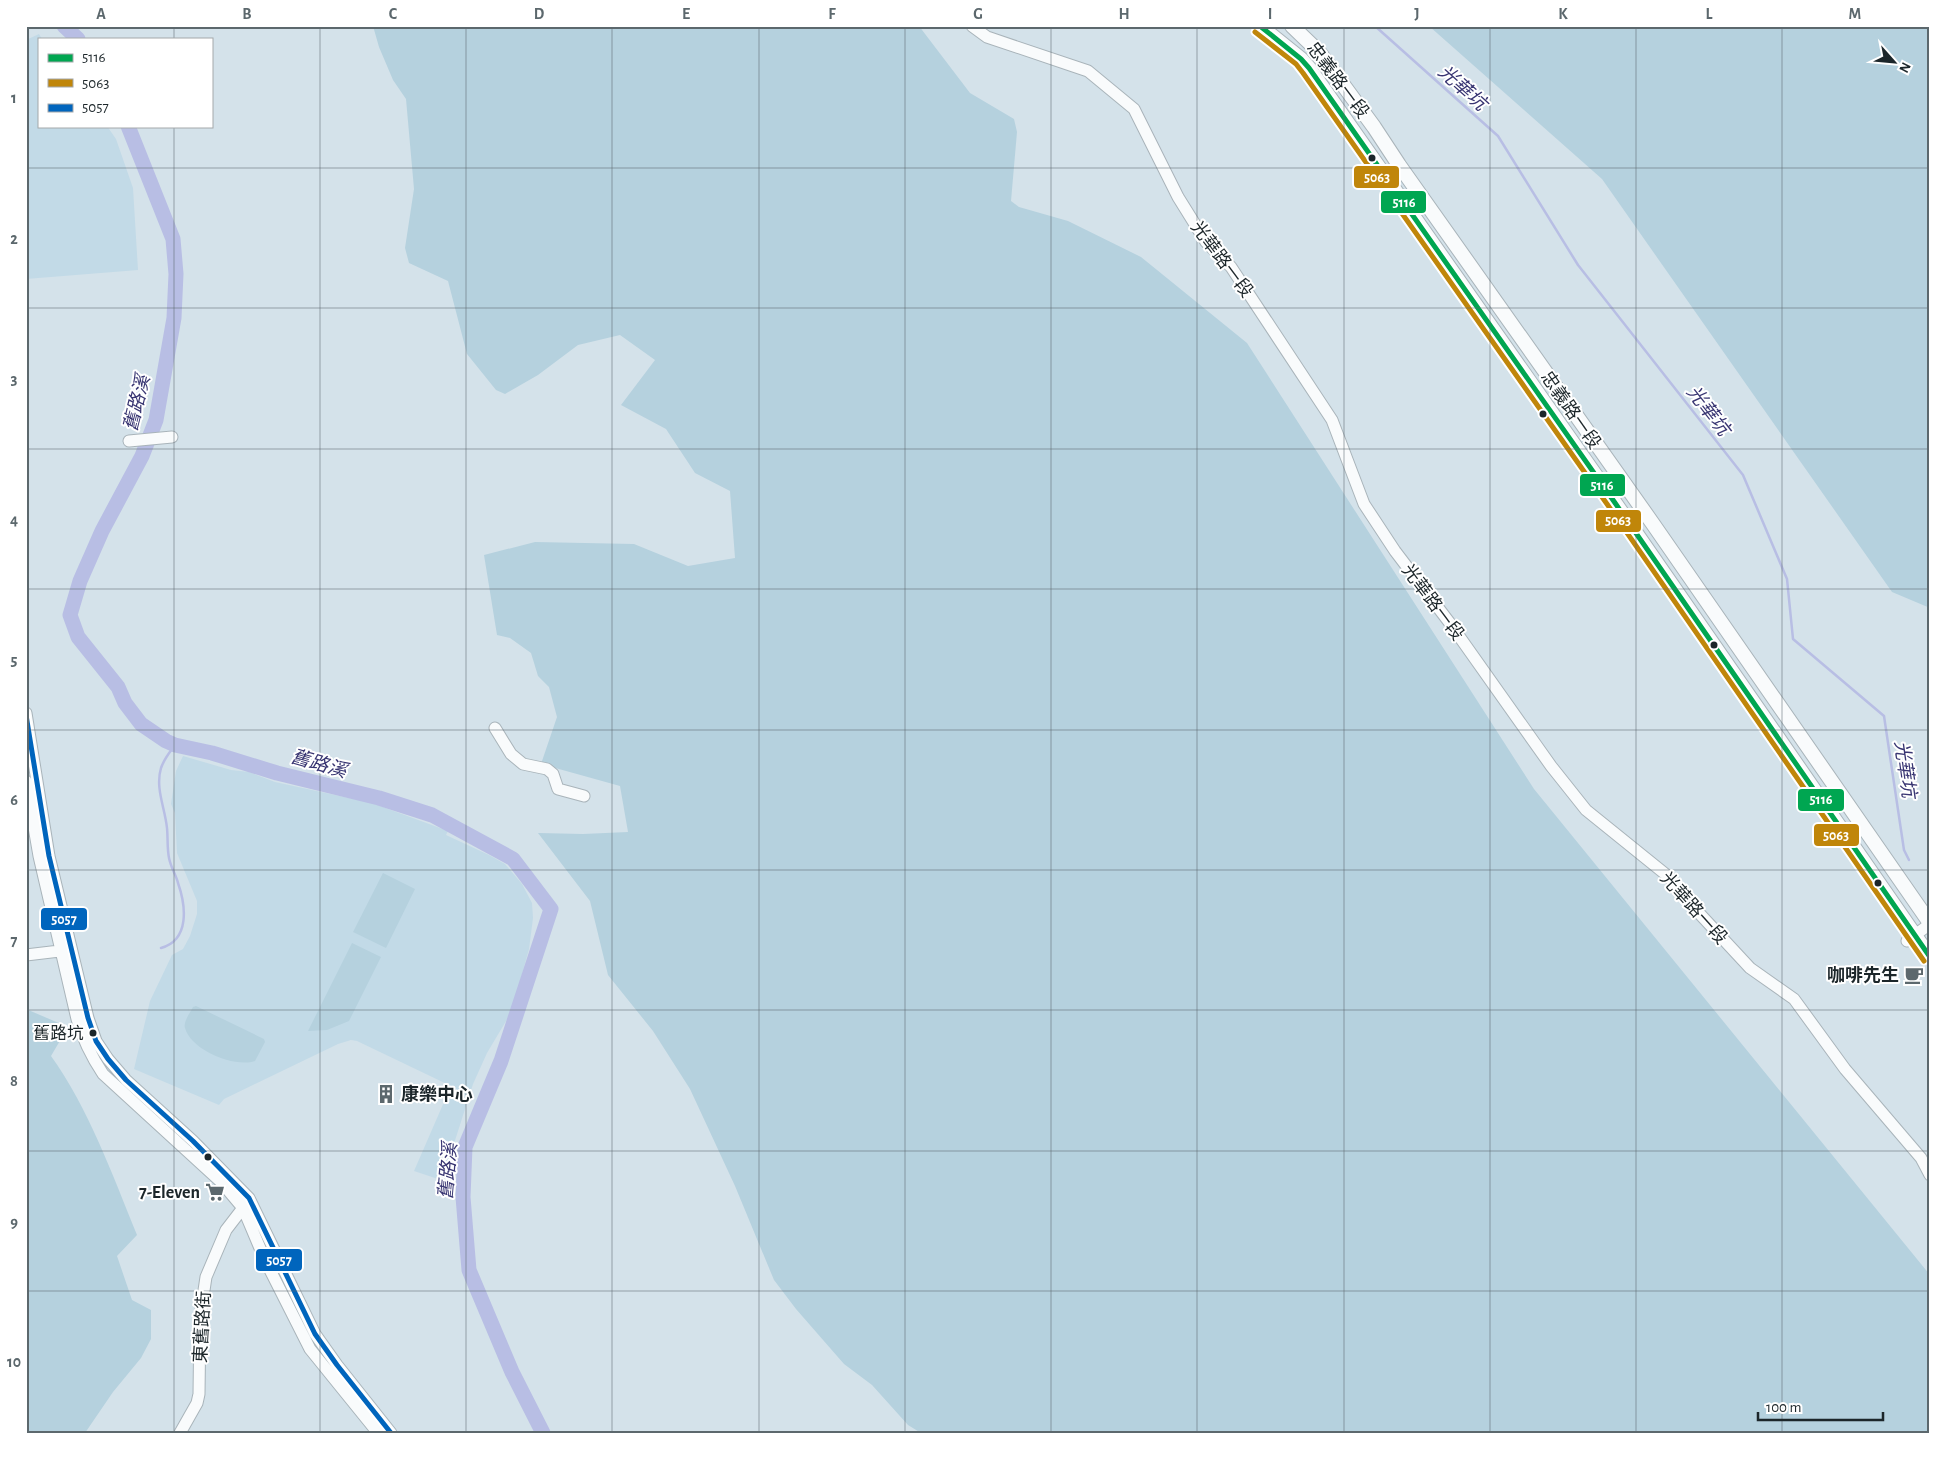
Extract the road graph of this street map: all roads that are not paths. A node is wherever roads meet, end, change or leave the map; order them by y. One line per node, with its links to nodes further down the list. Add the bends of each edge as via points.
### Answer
1 (972, 26): 19 (street, 光華路一段, via 987,37 1088,71 1134,109 1178,197 1206,242 1231,267 1332,420 1364,504 1551,766 1586,810 1669,877 1750,968 1794,999 1845,1069 1921,1158)
2 (1260, 26): 5 (main road, 忠義路一段, via 1309,68)
3 (1292, 26): 4 (main road, 忠義路一段, via 1319,52)
4 (1581, 417): 5 (main road); 8 (main road, 忠義路一段, via 1653,524)
5 (1560, 432): 9 (main road, 忠義路一段)
6 (172, 437): 7 (street)
7 (129, 441)
8 (1765, 679): 9 (main road); 14 (main road, 忠義路一段)
9 (1742, 694): 15 (main road, 忠義路一段)
10 (26, 713): 16 (street)
11 (495, 728): 13 (street, via 511,754 523,764 547,769 553,774 558,789)
12 (26, 781): 16 (street, via 40,856)
13 (584, 796)
14 (1930, 924): 15 (street)
15 (1911, 938): 18 (main road, 忠義路一段)
16 (67, 950): 17 (street); 20 (street, via 96,1041 108,1059 126,1080 193,1141)
17 (26, 955)
18 (1930, 957)
19 (1930, 1175)
20 (246, 1203): 21 (street, 東舊路街, via 226,1230 206,1277 200,1317 199,1394); 22 (street, via 265,1260 310,1349); 23 (street, via 322,1345)
21 (180, 1433)
22 (378, 1433)
23 (392, 1433)

